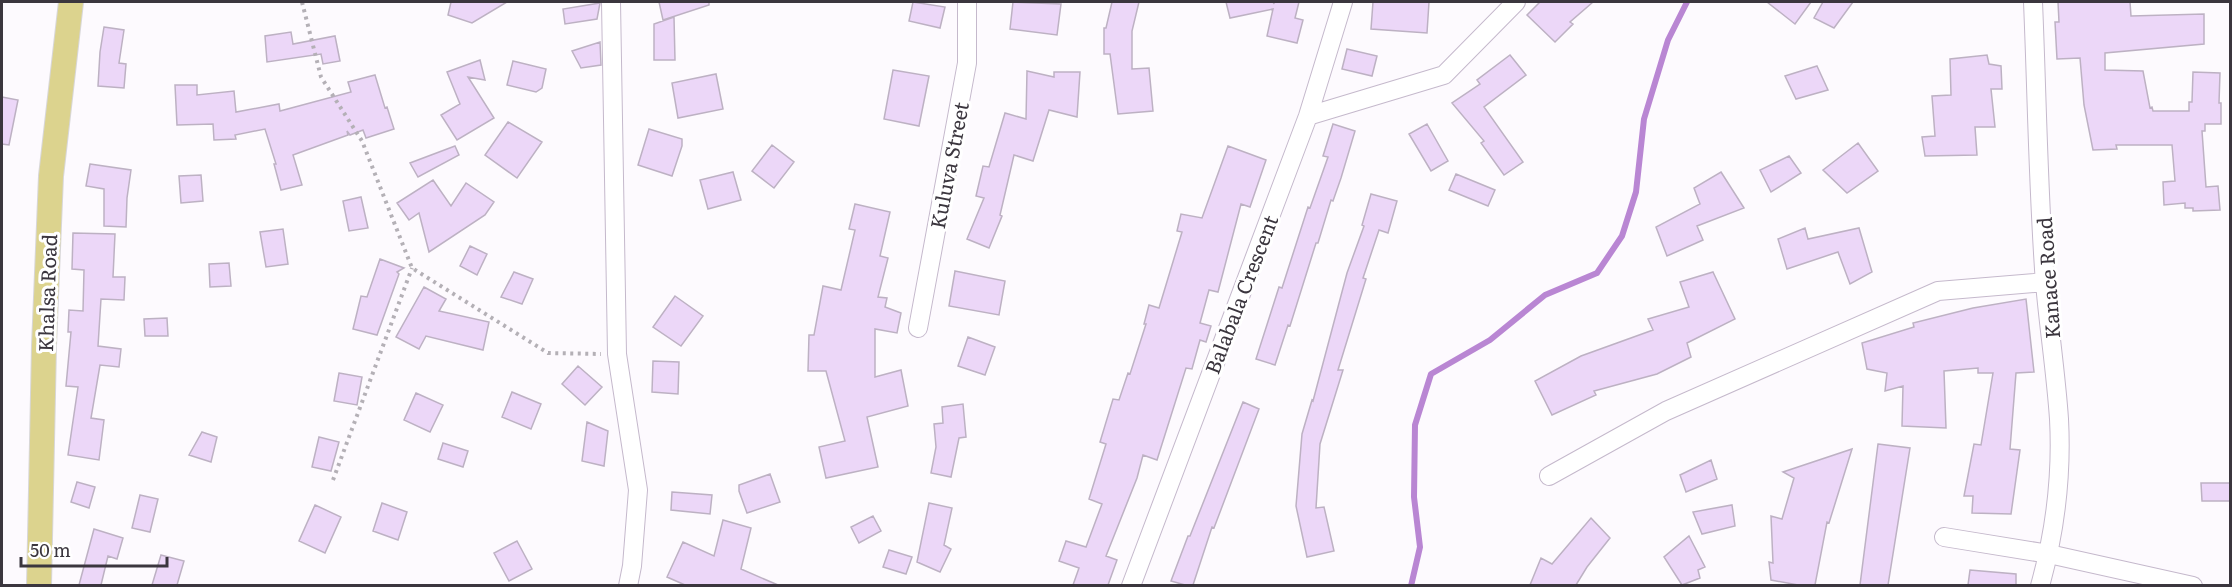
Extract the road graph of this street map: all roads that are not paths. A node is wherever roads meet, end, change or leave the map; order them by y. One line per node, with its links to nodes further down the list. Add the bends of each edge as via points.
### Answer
1 (71, 2): 13 (main road, Khalsa Road, via 51,176)
2 (611, 2): 14 (street, via 617,354 638,490)
3 (967, 2): 9 (street, Kuluva Street, via 967,63)
4 (1343, 2): 7 (street, Balabala Crescent)
5 (1516, 2): 7 (street, via 1444,75)
6 (2033, 2): 8 (street, Kanace Road)
7 (1308, 116): 15 (street, Balabala Crescent)
8 (2045, 282): 10 (street, via 1938,291 1666,411); 12 (street, Kanace Road, via 2060,452)
9 (918, 328)
10 (1549, 476)
11 (1944, 537): 12 (street)
12 (2049, 554): 16 (street, Kanace Road); 17 (street)
13 (39, 585)
14 (628, 585)
15 (1131, 585)
16 (2040, 585)
17 (2193, 585)

